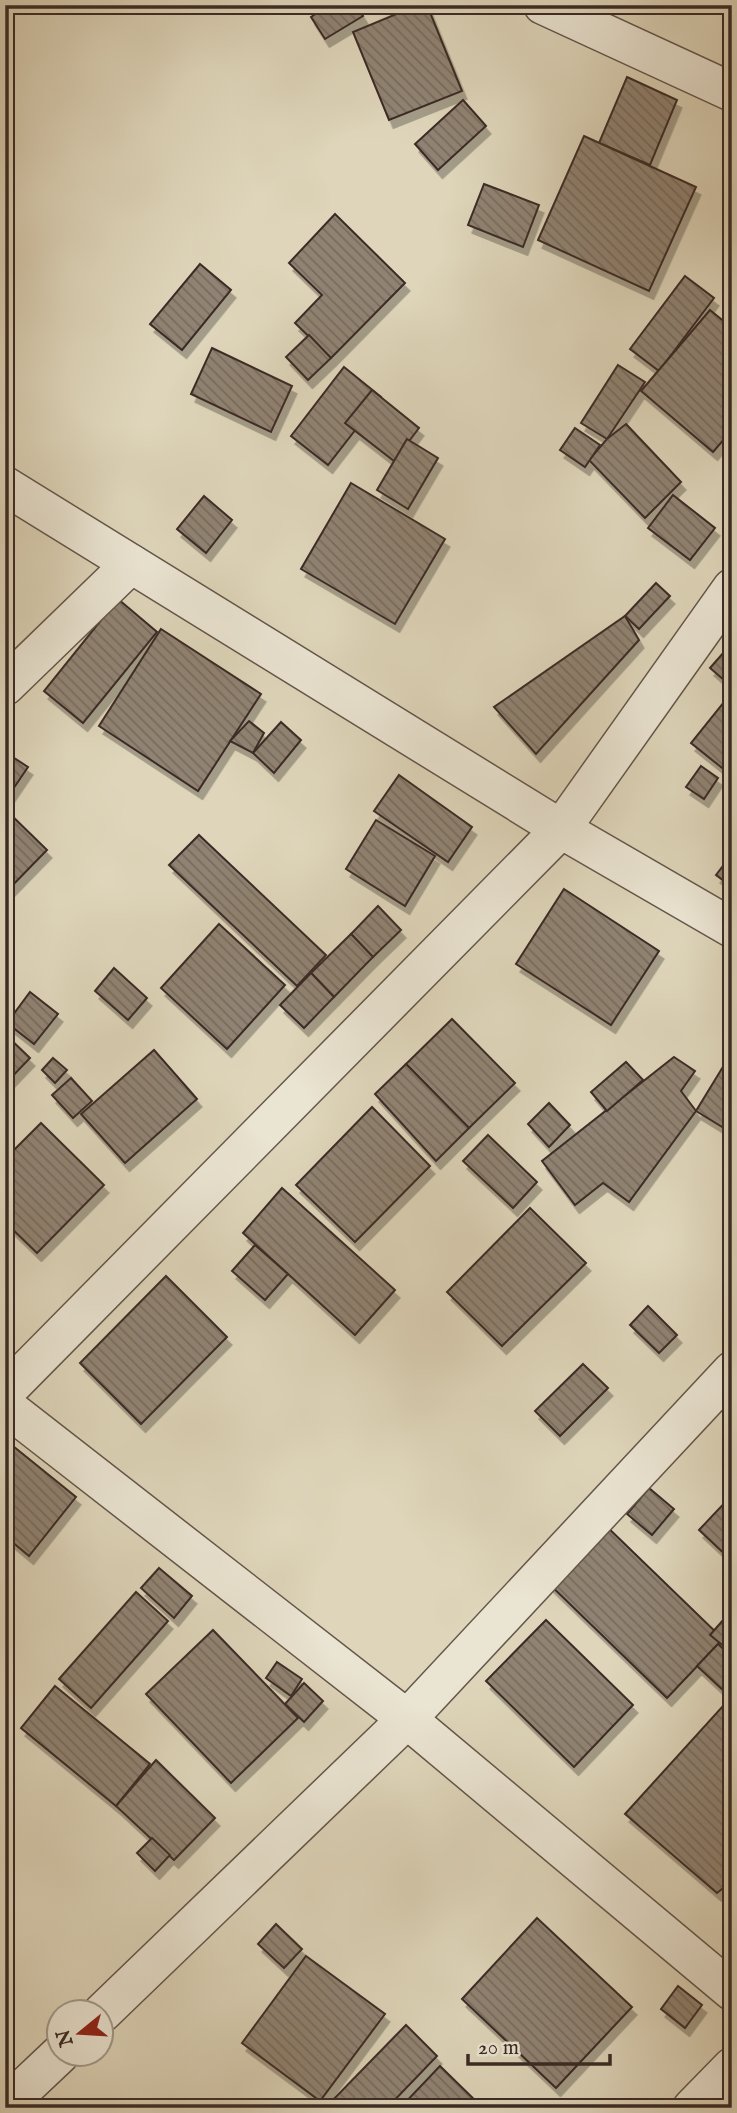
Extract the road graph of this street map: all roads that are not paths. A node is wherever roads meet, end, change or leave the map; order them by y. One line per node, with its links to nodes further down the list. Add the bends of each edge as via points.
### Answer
1 (544, 5): 2 (street)
2 (732, 92)
3 (5, 486): 4 (street)
4 (131, 564): 6 (street); 7 (street)
5 (732, 588): 7 (street)
6 (5, 686)
7 (561, 829): 8 (street); 10 (street)
8 (732, 929)
9 (732, 1371): 12 (street)
10 (5, 1392)
11 (5, 1406): 12 (street)
12 (407, 1719): 13 (street); 14 (street)
13 (732, 1991)
14 (116, 2000)
15 (46, 2066): 17 (street)
16 (732, 2067): 18 (street)
17 (5, 2106)
18 (692, 2108)

